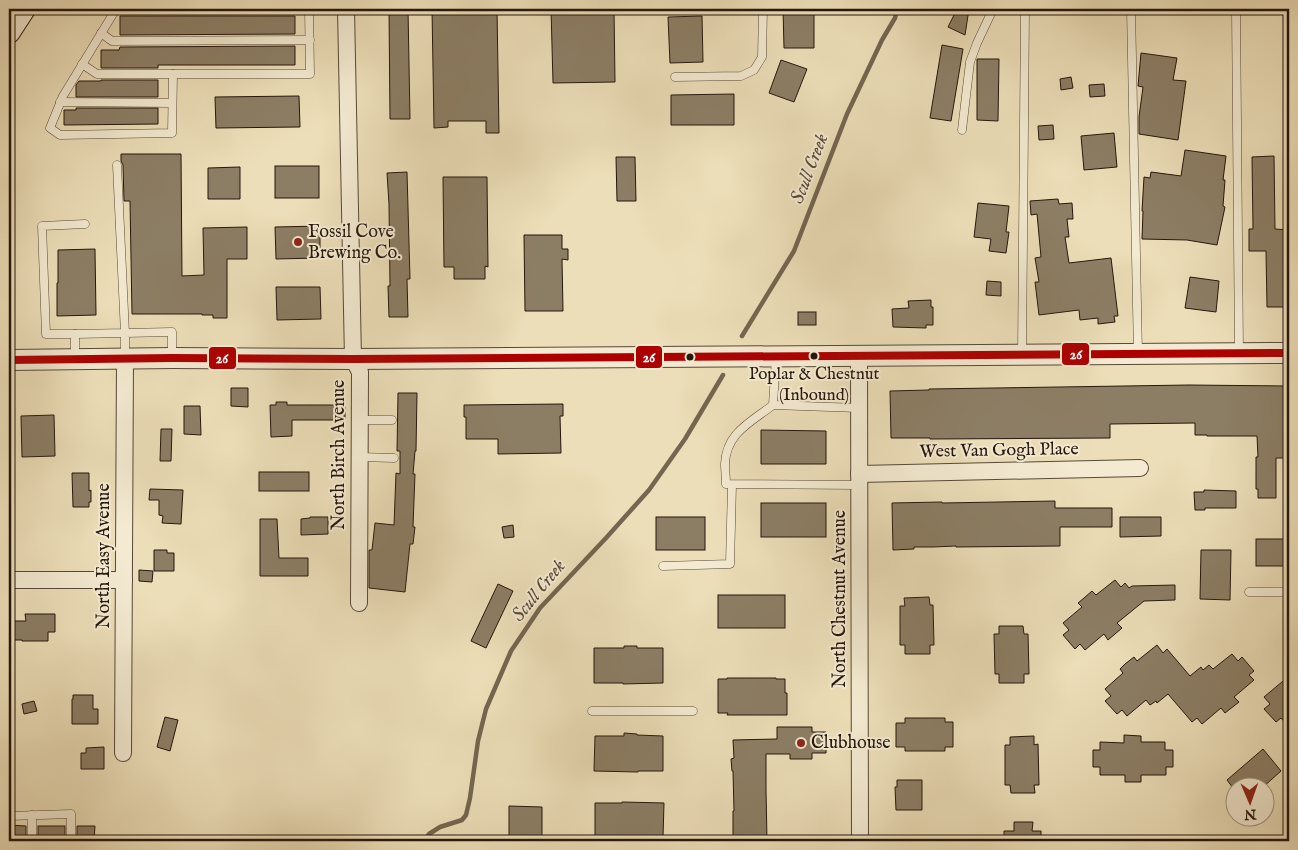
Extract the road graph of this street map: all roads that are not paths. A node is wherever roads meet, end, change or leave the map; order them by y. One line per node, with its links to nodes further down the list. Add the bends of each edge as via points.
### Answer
1 (24, 9): 10 (main road)
2 (116, 9): 11 (lane)
3 (310, 9): 12 (lane)
4 (346, 9): 32 (street, North Birch Avenue)
5 (763, 9): 15 (lane, via 762,57 754,70 741,76)
6 (993, 9): 18 (lane, via 970,62)
7 (1025, 9): 24 (lane)
8 (1131, 9): 25 (lane)
9 (1236, 9): 26 (lane)
10 (9, 32)
11 (101, 33): 12 (lane, via 112,41); 13 (lane)
12 (310, 40): 14 (lane, via 310,74)
13 (82, 64): 14 (lane, via 98,74); 16 (lane)
14 (173, 74): 17 (lane)
15 (675, 77)
16 (60, 102): 17 (lane); 17 (lane, via 50,128 60,135 172,132)
17 (172, 103)
18 (962, 130)
19 (117, 165): 21 (lane)
20 (85, 224): 22 (lane, via 42,226 46,334)
21 (125, 332): 22 (lane); 29 (lane, via 172,332); 31 (lane)
22 (75, 334): 30 (lane)
23 (1289, 353): 26 (street)
24 (1022, 354): 25 (street); 27 (street)
25 (1138, 354): 26 (street)
26 (1239, 354)
27 (859, 356): 28 (street); 35 (street, North Chestnut Avenue)
28 (776, 357): 32 (street); 34 (lane)
29 (172, 358): 31 (street); 32 (street)
30 (75, 359): 31 (street); 33 (street)
31 (125, 359): 45 (street, North Easy Avenue)
32 (353, 359): 36 (street, North Birch Avenue, via 360,372)
33 (9, 360)
34 (773, 405): 35 (lane); 42 (lane, via 731,440 725,465 726,484)
35 (859, 408): 41 (street, North Chestnut Avenue)
36 (360, 420): 37 (lane); 38 (street, North Birch Avenue)
37 (392, 420)
38 (360, 457): 39 (lane); 48 (street, North Birch Avenue)
39 (394, 458)
40 (1140, 468): 41 (street, West Van Gogh Place)
41 (859, 479): 42 (lane); 56 (street, North Chestnut Avenue)
42 (732, 484): 43 (lane, via 730,564)
43 (663, 566)
44 (9, 580): 45 (street)
45 (124, 580): 51 (street, North Easy Avenue)
46 (1249, 592): 47 (lane)
47 (1289, 592)
48 (358, 603)
49 (592, 711): 50 (lane)
50 (693, 711)
51 (123, 753)
52 (32, 815): 53 (lane); 54 (lane); 55 (lane, via 71,814)
53 (9, 816)
54 (32, 841)
55 (71, 841)
56 (860, 841)

